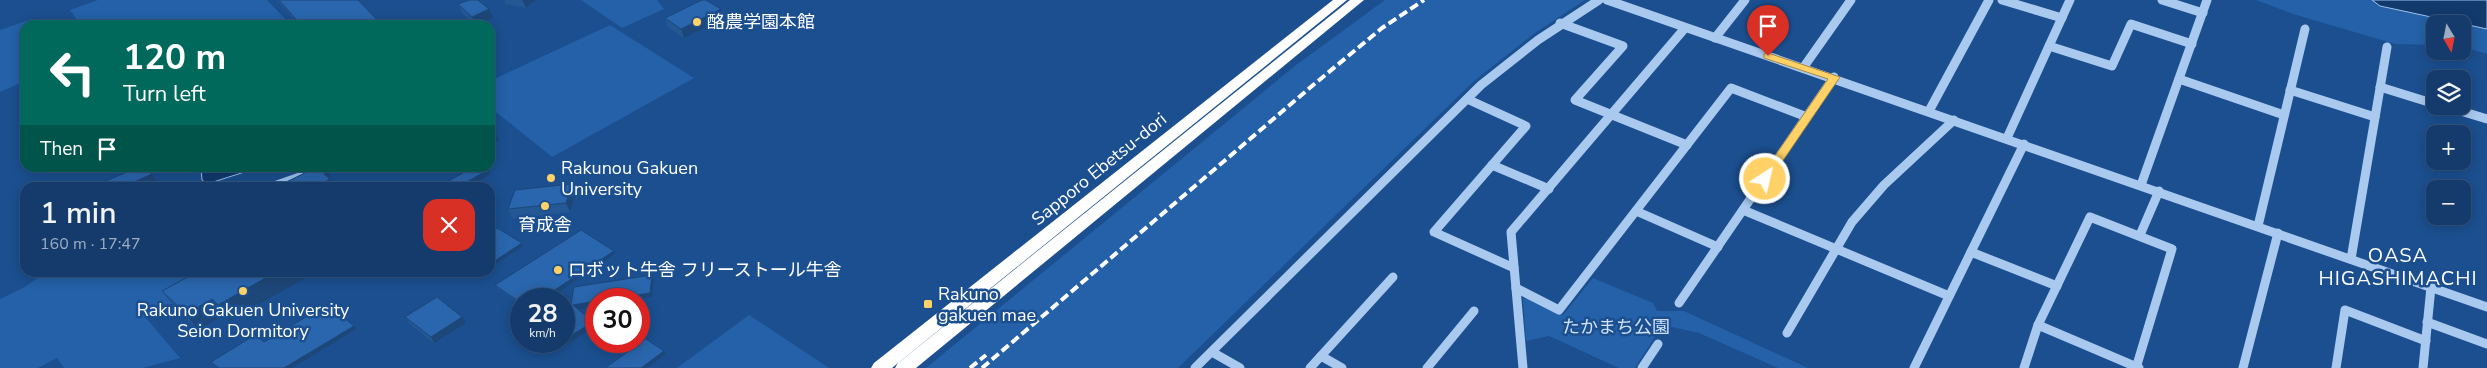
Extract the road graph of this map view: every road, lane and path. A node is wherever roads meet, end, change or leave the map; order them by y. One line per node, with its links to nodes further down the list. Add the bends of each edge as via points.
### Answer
1 (1341, 0): 69 (highway, Sapporo Ebetsu-dori)
2 (1358, 0): 70 (highway, Sapporo Ebetsu-dori)
3 (1599, 0): 14 (street)
4 (1607, 0): 15 (street)
5 (1745, 0): 17 (street)
6 (1852, 0): 21 (street)
7 (1989, 0): 28 (street)
8 (2002, 0): 13 (street)
9 (2070, 0): 13 (street)
10 (2162, 0): 12 (street)
11 (2207, 0): 12 (street)
12 (2203, 12): 18 (street)
13 (2062, 18): 19 (street)
14 (1560, 23): 26 (street, via 1523,49); 29 (street, via 1623,46 1575,100)
15 (1685, 28): 17 (street); 29 (street)
16 (2305, 29): 25 (street)
17 (1715, 38): 21 (street)
18 (2192, 44): 19 (street, via 2131,24 2112,66); 23 (street)
19 (2049, 46): 36 (street)
20 (2387, 47): 24 (street)
21 (1803, 68): 22 (street)
22 (1834, 77): 28 (street); 32 (street)
23 (2179, 79): 30 (street); 40 (street)
24 (2380, 87): 27 (street); 33 (street)
25 (2290, 90): 30 (street); 33 (street)
26 (1467, 99): 39 (street, via 1526,126); 67 (street)
27 (2426, 101)
28 (1928, 110): 34 (street)
29 (1613, 115): 38 (street); 41 (street)
30 (2284, 115): 45 (street)
31 (2471, 115): 35 (street)
32 (1807, 117): 38 (street, via 1731,88); 43 (street)
33 (2375, 117): 51 (street)
34 (1954, 120): 36 (street); 49 (street, via 1884,185 1852,222)
35 (2487, 120)
36 (2007, 138): 37 (street)
37 (2024, 144): 40 (street); 50 (street)
38 (1687, 145): 44 (street)
39 (1492, 165): 41 (street); 52 (street, via 1434,232)
40 (2141, 185): 42 (street)
41 (1549, 189): 52 (street, via 1511,232)
42 (2159, 192): 45 (street); 47 (street)
43 (1743, 210): 48 (street); 49 (street)
44 (1636, 211): 48 (street); 56 (street, via 1559,310)
45 (2258, 226): 46 (street)
46 (2278, 233): 51 (street); 81 (street)
47 (2140, 235): 54 (street, via 2090,217); 80 (street, via 2172,249)
48 (1718, 247): 58 (street)
49 (1837, 249): 57 (street); 63 (street)
50 (1971, 252): 54 (street); 57 (street)
51 (2351, 259): 55 (street)
52 (1514, 268): 56 (street)
53 (1393, 277): 68 (street)
54 (2057, 286): 62 (street)
55 (2431, 287): 59 (street); 61 (street)
56 (1516, 288): 76 (street)
57 (1950, 296): 78 (street)
58 (1679, 303)
59 (2487, 307)
60 (1474, 312): 75 (street)
61 (2427, 322): 64 (street); 66 (street)
62 (2038, 325): 79 (street); 80 (street)
63 (1787, 333)
64 (2426, 340): 82 (street, via 2345,310); 83 (street)
65 (1658, 344): 77 (street)
66 (2487, 344)
67 (1212, 352): 71 (street); 72 (street)
68 (1321, 356): 73 (street); 74 (street)
69 (880, 368)
70 (904, 368)
71 (1195, 368)
72 (1240, 368)
73 (1310, 368)
74 (1342, 368)
75 (1427, 368)
76 (1523, 368)
77 (1642, 368)
78 (1914, 368)
79 (2024, 368)
80 (2137, 368)
81 (2243, 368)
82 (2336, 368)
83 (2423, 368)

